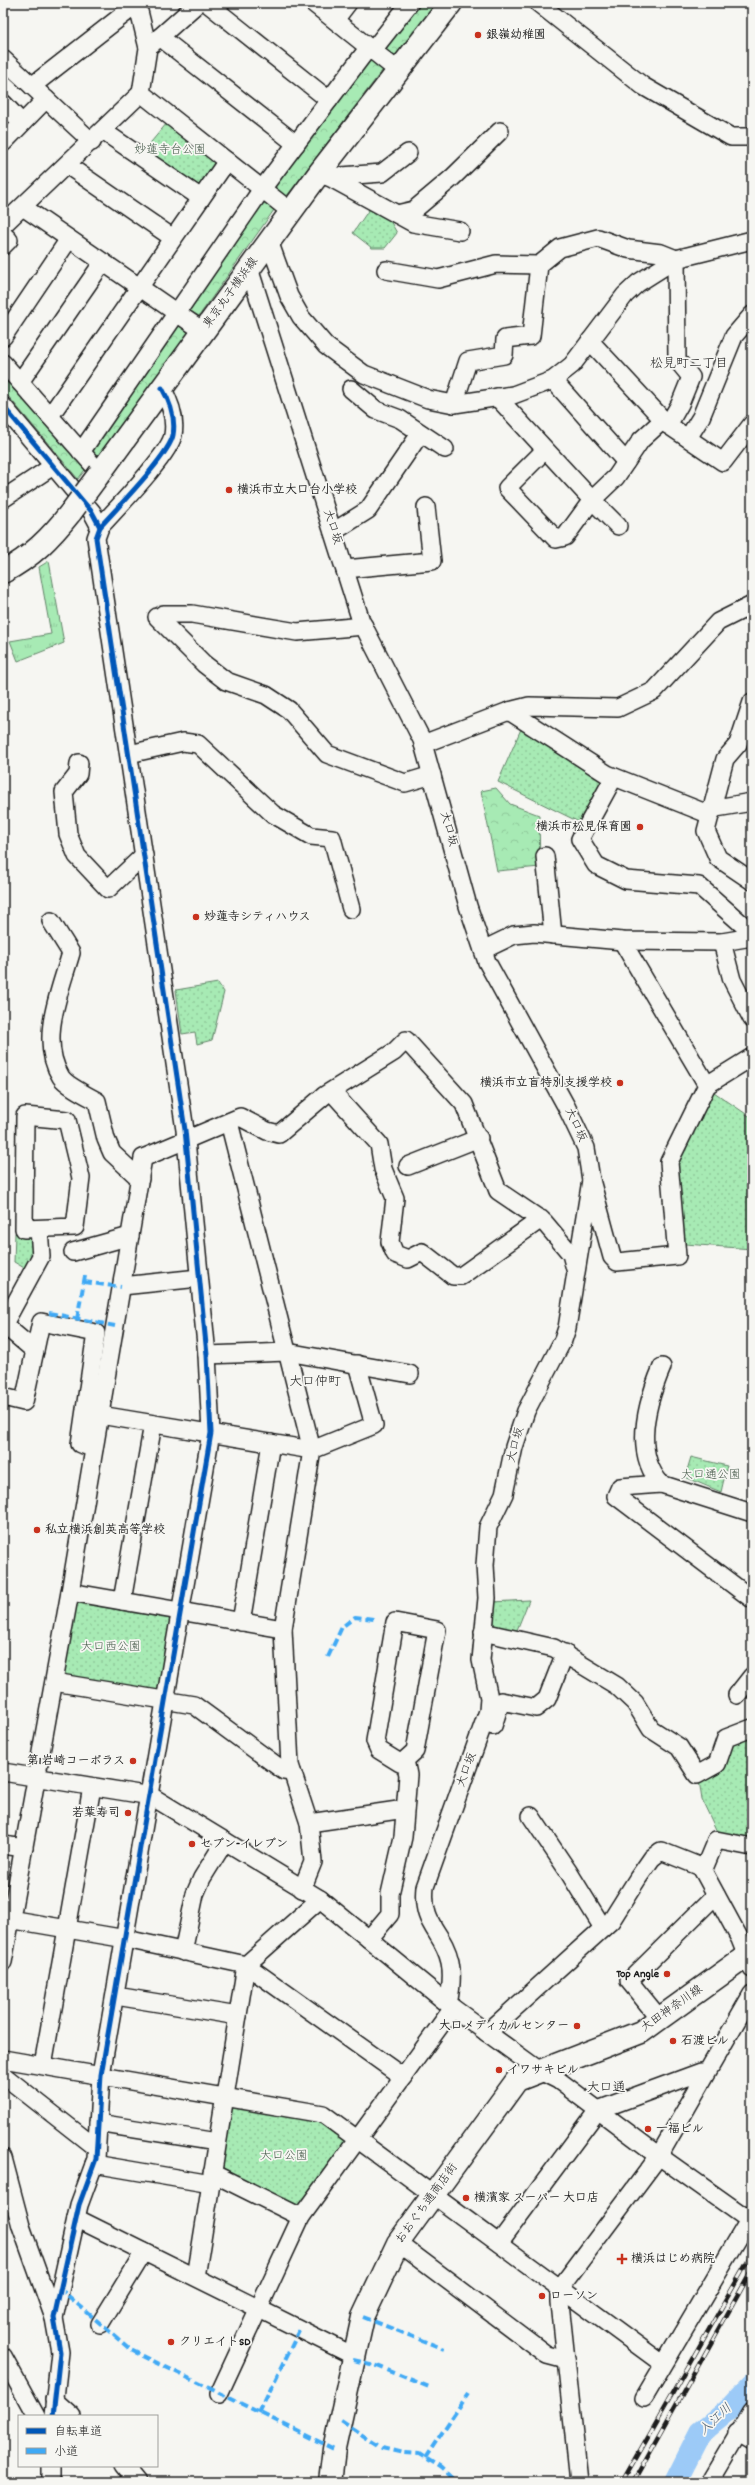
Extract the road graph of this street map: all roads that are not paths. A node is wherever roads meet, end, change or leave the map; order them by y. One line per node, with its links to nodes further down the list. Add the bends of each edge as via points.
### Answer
1 (137, 3): 10 (street); 14 (street)
2 (198, 3): 10 (street)
3 (207, 3): 17 (street)
4 (313, 3): 9 (street)
5 (348, 3): 9 (street)
6 (410, 3): 11 (street)
7 (450, 3): 13 (main road, 東京丸子横浜線)
8 (538, 3): 22 (street, via 643,86 731,137)
9 (335, 20): 11 (street)
10 (154, 42): 15 (street); 24 (street)
11 (371, 49): 13 (street); 17 (street)
12 (3, 59): 14 (street)
13 (398, 70): 28 (main road, 東京丸子横浜線)
14 (32, 86): 16 (street)
15 (141, 94): 21 (street); 26 (street)
16 (46, 99): 19 (street); 21 (street)
17 (329, 100): 24 (street)
18 (3, 103): 19 (street)
19 (22, 123): 23 (street)
20 (500, 131): 33 (street, via 452,178 414,210)
21 (97, 136): 27 (street); 30 (street)
22 (752, 137)
23 (3, 143)
24 (296, 144): 29 (street)
25 (408, 153): 28 (street, via 382,173)
26 (227, 162): 29 (street); 30 (street)
27 (67, 165): 31 (street); 37 (street)
28 (324, 174): 32 (main road, 東京丸子横浜線); 33 (street)
29 (262, 189): 32 (street); 48 (street)
30 (201, 198): 37 (street)
31 (23, 207): 34 (street); 38 (street)
32 (290, 211): 40 (main road, 東京丸子横浜線)
33 (397, 214): 35 (street, via 413,224)
34 (3, 225)
35 (460, 231)
36 (3, 234): 41 (street, via 9,240)
37 (173, 238): 47 (street)
38 (69, 239): 43 (street); 51 (street)
39 (752, 240): 42 (street)
40 (269, 241): 45 (main road, 東京丸子横浜線); 59 (street, via 289,296 301,317 326,346 364,374 428,399)
41 (3, 246)
42 (676, 259): 44 (street, via 662,253 628,249 598,238 560,248); 52 (street, via 638,283); 62 (street, via 677,360 691,377 680,404)
43 (103, 262): 47 (street); 55 (street)
44 (539, 265): 46 (street, via 496,264 438,279); 59 (street, via 531,336 505,339 504,355 468,361)
45 (249, 268): 50 (main road, 東京丸子横浜線); 77 (street, 大口坂)
46 (386, 270)
47 (139, 287): 48 (street); 61 (street)
48 (177, 313): 50 (street); 68 (street)
49 (752, 315): 65 (street, via 734,336 701,417)
50 (203, 332): 56 (main road, 東京丸子横浜線)
51 (3, 337)
52 (590, 342): 54 (street, via 567,371); 62 (street)
53 (3, 363): 55 (street)
54 (554, 380): 58 (street, via 513,395); 69 (street)
55 (20, 382): 61 (street)
56 (162, 388): 71 (main road, 東京丸子横浜線); 76 (street, via 172,405 173,435 164,452)
57 (351, 389): 64 (street, via 376,410 400,419)
58 (497, 397): 59 (street); 67 (street)
59 (454, 404)
60 (3, 406): 70 (street)
61 (50, 416): 68 (street)
62 (665, 423): 65 (street); 69 (street, via 641,440)
63 (752, 424): 65 (street, via 723,462)
64 (420, 434): 66 (street); 77 (street, via 368,510)
65 (688, 438)
66 (445, 449)
67 (545, 450): 73 (street); 73 (street, via 507,488 556,539 565,536)
68 (81, 452): 71 (street)
69 (626, 462): 73 (street, via 616,477)
70 (53, 466): 72 (street); 76 (street, via 92,512)
71 (100, 473): 79 (main road, 東京丸子横浜線, bridge, via 43,546)
72 (3, 499)
73 (592, 500): 75 (street)
74 (426, 507): 78 (street, via 432,561)
75 (618, 526)
76 (100, 527): 85 (street, via 96,538)
77 (333, 532): 78 (street, 大口坂)
78 (345, 569): 81 (street, 大口坂)
79 (3, 572)
80 (752, 605): 83 (street, via 718,622 654,691 618,708 529,706)
81 (364, 626): 84 (street, 大口坂); 87 (street, via 297,632 192,614 160,616 204,664 226,681 266,695 290,710 327,754 404,783)
82 (752, 702): 90 (street, via 738,744 725,759)
83 (508, 711): 84 (street); 88 (street)
84 (423, 744): 87 (street, 大口坂)
85 (129, 754): 91 (street); 94 (street, via 183,742 198,744 273,814 312,836 332,838)
86 (79, 763): 91 (street, via 78,774 64,792 68,834 77,856 108,889)
87 (432, 775): 101 (street, 大口坂, via 468,906)
88 (614, 777): 90 (street, via 708,814); 96 (street, via 580,839 596,865 626,880 698,886)
89 (752, 802): 90 (street)
90 (711, 810): 93 (street, via 706,831 718,858)
91 (144, 855): 108 (street)
92 (545, 856): 97 (street)
93 (751, 883)
94 (351, 909)
95 (51, 921): 110 (street, via 71,953 52,1021 50,1052 62,1079 97,1101 112,1153)
96 (752, 933)
97 (553, 935): 99 (street); 101 (street, via 514,935)
98 (752, 937): 100 (street)
99 (622, 941): 100 (street); 104 (street)
100 (722, 942): 102 (street, via 732,980)
101 (483, 950): 111 (street, 大口坂, via 491,972 570,1114 586,1148)
102 (752, 1019)
103 (752, 1057): 104 (street)
104 (707, 1085): 111 (street, via 669,1162 677,1256 617,1262 612,1257)
105 (332, 1092): 106 (street, via 279,1134 267,1132 240,1117); 107 (street, via 394,1052 406,1040 464,1104); 112 (street, via 379,1144 383,1169 395,1198 390,1242 395,1254 408,1259 422,1252 453,1276 461,1276)
106 (229, 1122): 108 (street); 121 (street)
107 (479, 1138): 109 (street); 112 (street, via 498,1191)
108 (186, 1141): 110 (street, via 143,1158); 117 (street)
109 (408, 1166)
110 (140, 1179): 114 (street)
111 (590, 1180): 116 (street, 大口坂)
112 (540, 1219): 116 (street, via 571,1254)
113 (39, 1229): 113 (street, via 75,1227 81,1178 67,1120 25,1116 24,1230); 119 (street, via 41,1256)
114 (130, 1236): 115 (street); 118 (street)
115 (73, 1252)
116 (575, 1271): 141 (street, 大口坂, via 563,1340 526,1411 514,1447 504,1494 488,1527)
117 (199, 1278): 118 (street); 122 (street)
118 (122, 1286): 127 (street)
119 (3, 1324): 120 (street)
120 (35, 1351): 126 (street, via 24,1402); 131 (street, via 41,1322 96,1333 80,1444)
121 (287, 1352): 122 (street); 123 (street); 132 (street)
122 (207, 1356): 129 (street)
123 (357, 1364): 125 (street); 132 (street, via 374,1425)
124 (662, 1367): 133 (street, via 652,1390 645,1433 645,1452 650,1468)
125 (410, 1374)
126 (3, 1397)
127 (100, 1415): 128 (street); 131 (street)
128 (153, 1424): 129 (street); 137 (street)
129 (211, 1433): 130 (street); 138 (street)
130 (271, 1443): 132 (street); 139 (street)
131 (94, 1448): 135 (street)
132 (312, 1450): 140 (street)
133 (661, 1484): 134 (street); 136 (street, via 620,1487 616,1496)
134 (752, 1513)
135 (70, 1592): 137 (street); 144 (street)
136 (752, 1599)
137 (122, 1601): 138 (street)
138 (181, 1612): 139 (street); 146 (street)
139 (241, 1622): 140 (street)
140 (283, 1629): 150 (street)
141 (483, 1632): 142 (street, via 554,1648); 151 (street, 大口坂, via 481,1660 489,1698 488,1711)
142 (565, 1653): 147 (street, via 617,1686 635,1703 651,1729 679,1747 697,1775 717,1764 726,1738); 151 (street, via 547,1700 536,1708 501,1701 475,1776)
143 (752, 1676): 145 (street)
144 (54, 1682): 146 (street); 152 (street)
145 (737, 1695)
146 (166, 1700): 150 (street, via 194,1705 284,1771); 154 (street)
147 (752, 1728)
148 (405, 1760): 148 (street, via 415,1751 437,1630 395,1622 375,1741 379,1750 400,1763); 155 (street, via 408,1775)
149 (3, 1772): 152 (street)
150 (292, 1772): 157 (street)
151 (466, 1773): 177 (street, 大口坂, via 425,1887 424,1900 424,1910 450,1961)
152 (37, 1778): 153 (street); 161 (street)
153 (92, 1787): 154 (street); 168 (street)
154 (151, 1796): 158 (street); 169 (street)
155 (405, 1809): 157 (street); 170 (street, via 403,1837 390,1894 390,1914)
156 (531, 1816): 167 (street)
157 (310, 1824): 163 (street, via 313,1862)
158 (225, 1841): 163 (street); 171 (street, via 195,1894)
159 (3, 1844): 161 (street)
160 (752, 1847): 162 (street, via 716,1840)
161 (24, 1848): 166 (street)
162 (703, 1871): 164 (street); 167 (street, via 690,1861 661,1851 649,1863 611,1921)
163 (302, 1889): 165 (street)
164 (716, 1895): 172 (street); 179 (street, via 629,1981)
165 (320, 1899): 170 (street); 174 (street)
166 (7, 1918): 168 (street); 173 (street)
167 (603, 1928): 180 (street)
168 (67, 1929): 169 (street); 182 (street)
169 (126, 1939): 171 (street); 175 (street)
170 (369, 1940): 177 (street)
171 (183, 1952): 174 (street)
172 (750, 1959): 179 (main road, 大田神奈川線)
173 (3, 1962)
174 (246, 1965): 178 (street); 187 (street)
175 (116, 1996): 178 (street); 186 (street)
176 (751, 2000): 184 (street)
177 (450, 2006): 180 (street); 187 (street)
178 (238, 2016): 188 (street)
179 (660, 2019): 183 (main road, 大田神奈川線, via 641,2032)
180 (487, 2033): 183 (street)
181 (3, 2059): 182 (street)
182 (43, 2065): 186 (street)
183 (540, 2071): 189 (street, via 558,2080); 198 (main road, おおぐち通商店街, via 517,2080)
184 (706, 2073): 189 (street, via 701,2072); 194 (street)
185 (3, 2075): 193 (street)
186 (102, 2075): 188 (street); 190 (street)
187 (403, 2077): 191 (street)
188 (225, 2097): 191 (street, via 323,2114); 192 (street)
189 (598, 2110): 194 (street); 203 (street)
190 (98, 2123): 192 (street); 193 (street)
191 (358, 2139): 198 (street); 199 (street)
192 (217, 2142): 197 (street)
193 (96, 2148): 196 (street)
194 (659, 2156): 201 (street); 206 (street)
195 (3, 2158): 208 (street, via 20,2226)
196 (94, 2164): 197 (street); 200 (street)
197 (211, 2179): 199 (street); 205 (street)
198 (433, 2194): 202 (main road, おおぐち通商店街); 203 (street)
199 (301, 2216): 207 (street)
200 (76, 2218): 204 (street); 208 (street)
201 (751, 2219): 213 (street)
202 (398, 2243): 211 (main road, おおぐち通商店街, via 363,2317); 212 (street, via 547,2355)
203 (499, 2243): 206 (street)
204 (144, 2252): 205 (street); 209 (street)
205 (196, 2277): 207 (street)
206 (560, 2288): 212 (street); 213 (street)
207 (259, 2308): 211 (street); 214 (street)
208 (54, 2318): 216 (street, via 60,2352)
209 (100, 2324)
210 (3, 2356): 218 (street)
211 (354, 2356): 226 (main road, おおぐち通商店街, via 334,2449)
212 (566, 2360): 227 (street)
213 (663, 2364): 215 (street)
214 (219, 2394)
215 (644, 2398)
216 (53, 2408): 219 (street)
217 (752, 2411): 220 (street)
218 (35, 2415)
219 (70, 2415)
220 (738, 2433): 221 (street); 228 (street)
221 (752, 2442)
222 (51, 2467): 224 (street)
223 (125, 2467): 225 (street)
224 (51, 2482)
225 (137, 2482)
226 (330, 2482)
227 (579, 2482)
228 (710, 2482)

